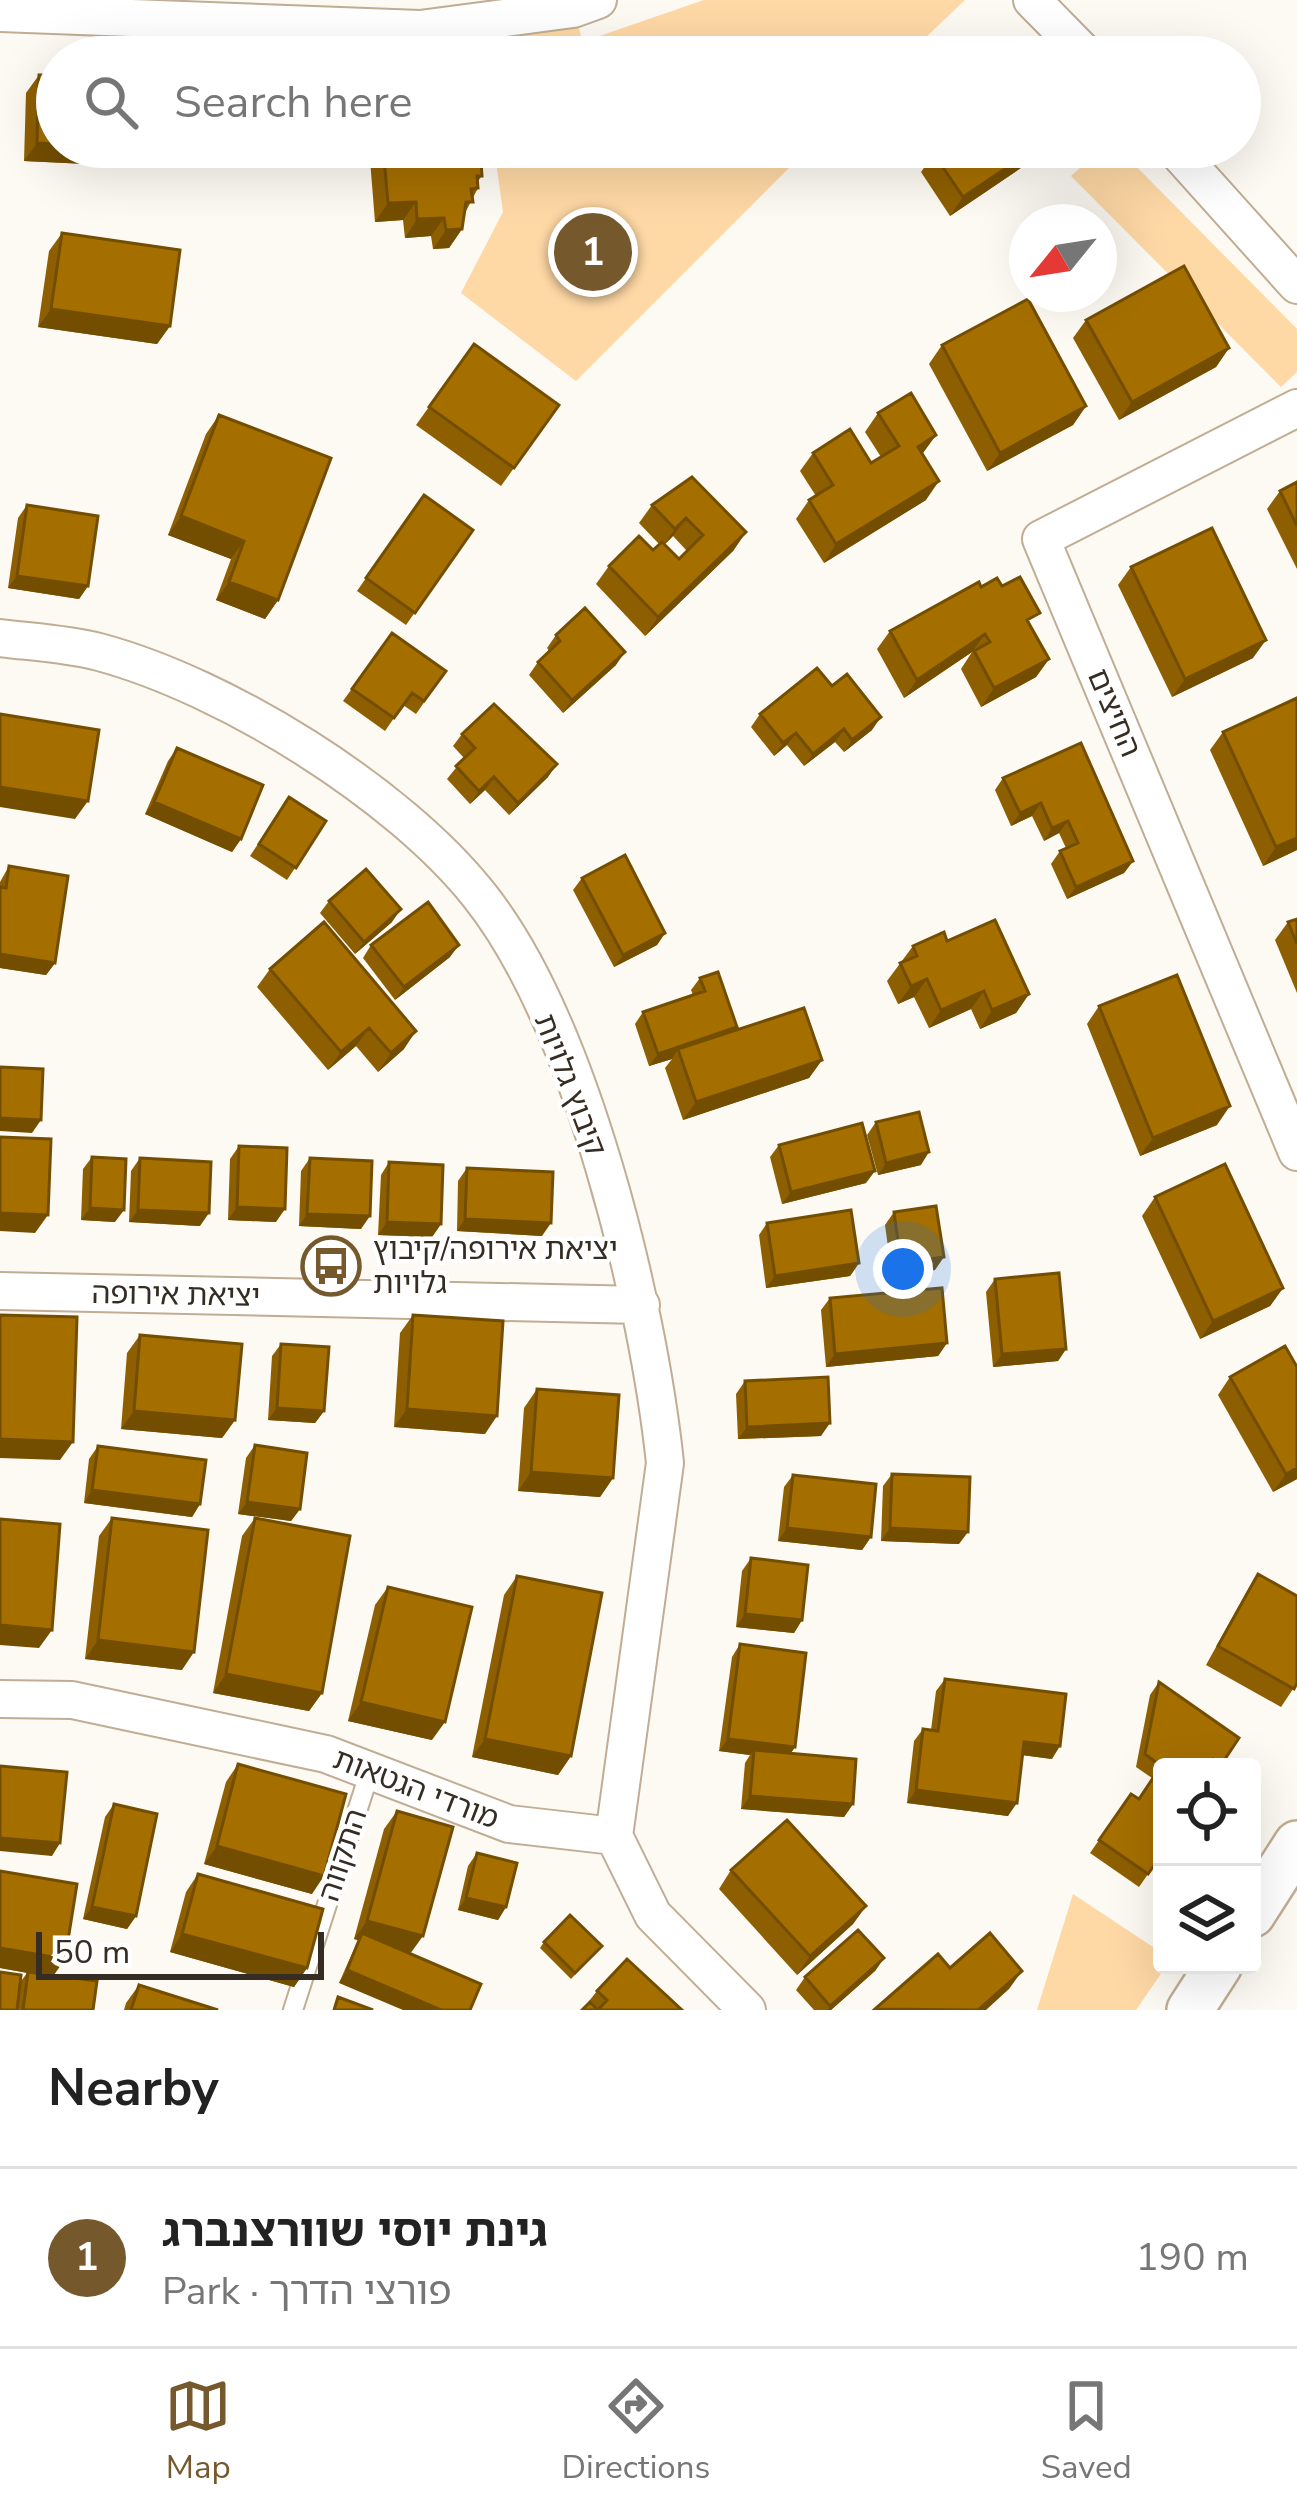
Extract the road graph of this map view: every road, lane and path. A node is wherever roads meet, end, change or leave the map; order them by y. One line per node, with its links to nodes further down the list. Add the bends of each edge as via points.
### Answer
1 (598, 0): 3 (street, via 420,29)
2 (1032, 0): 5 (street)
3 (175, 10): 4 (street)
4 (0, 13)
5 (1067, 36)
6 (1192, 168): 7 (street)
7 (1297, 285)
8 (1297, 408): 10 (street, החיצים, via 1041,539)
9 (0, 638): 12 (street, קיבוץ גלויות, via 97,651 208,698 388,803 436,846 516,952 563,1055)
10 (1297, 1152)
11 (0, 1292): 12 (street, יציאת אירופה)
12 (641, 1305): 15 (street, קיבוץ גלויות, via 664,1463)
13 (0, 1699): 14 (street, מורדי הגטאות, via 72,1700)
14 (371, 1768): 15 (street, מורדי הגטאות, via 509,1824); 19 (lane, התקווה)
15 (614, 1836): 20 (street, via 653,1916)
16 (1297, 1844): 17 (street)
17 (1261, 1899)
18 (1213, 1974): 21 (street)
19 (293, 2010)
20 (747, 2010)
21 (1190, 2010)

